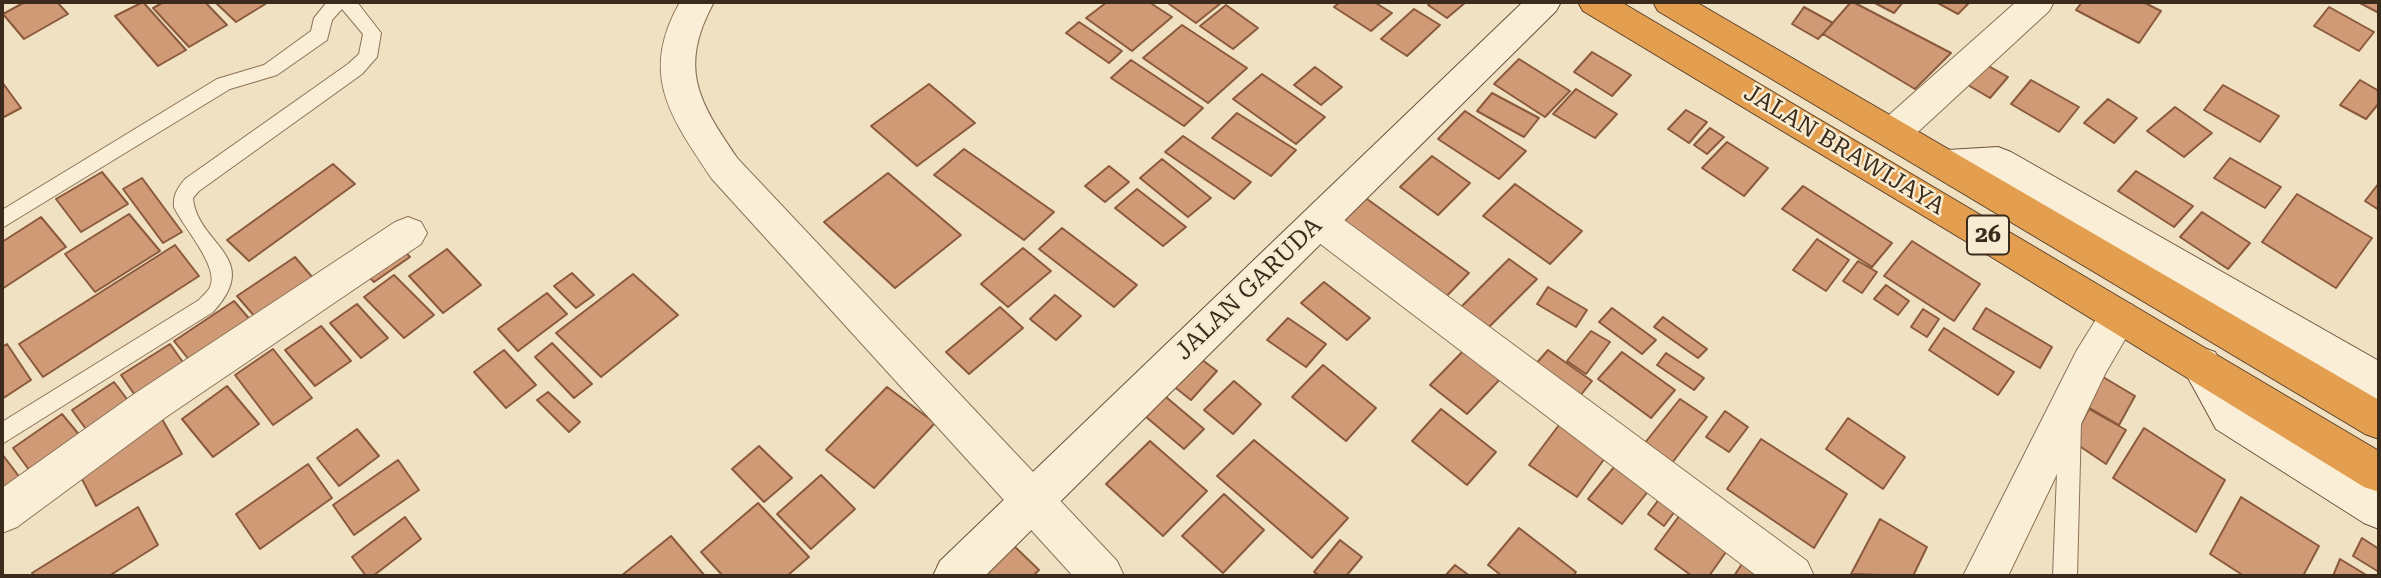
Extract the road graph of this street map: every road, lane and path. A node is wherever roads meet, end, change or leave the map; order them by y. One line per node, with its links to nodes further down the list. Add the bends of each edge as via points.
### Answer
1 (337, 2): 11 (lane, via 323,18 320,35 281,64 224,84)
2 (347, 2): 20 (lane, via 372,33 368,57 192,185 183,197 183,210 208,242 223,276 219,291 206,306)
3 (696, 2): 22 (street, via 677,38 677,79 696,128 725,169)
4 (1544, 2): 12 (street, JALAN GARUDA)
5 (1595, 2): 14 (highway, JALAN BRAWIJAYA / 26)
6 (1670, 2): 8 (highway, JALAN BRAWIJAYA / 26)
7 (2037, 2): 8 (street)
8 (1893, 133): 9 (highway, JALAN BRAWIJAYA / 26)
9 (1947, 165): 10 (highway, JALAN BRAWIJAYA / 26); 17 (street, via 1998,162)
10 (2013, 204): 14 (highway); 19 (highway, JALAN BRAWIJAYA / 26)
11 (2, 220)
12 (1319, 222): 22 (street, JALAN GARUDA); 27 (street)
13 (408, 233): 24 (street, via 180,384)
14 (1985, 233): 15 (highway, JALAN BRAWIJAYA / 26)
15 (2119, 317): 16 (highway, JALAN BRAWIJAYA / 26); 18 (street)
16 (2201, 365): 21 (highway, JALAN BRAWIJAYA / 26); 23 (street, via 2230,416)
17 (2379, 382)
18 (2071, 402): 28 (street); 29 (lane)
19 (2379, 421)
20 (2, 434)
21 (2379, 473)
22 (1032, 501): 25 (street, JALAN GARUDA); 26 (street)
23 (2379, 509)
24 (2, 513)
25 (955, 576)
26 (1102, 576)
27 (1792, 576)
28 (1985, 576)
29 (2065, 576)

